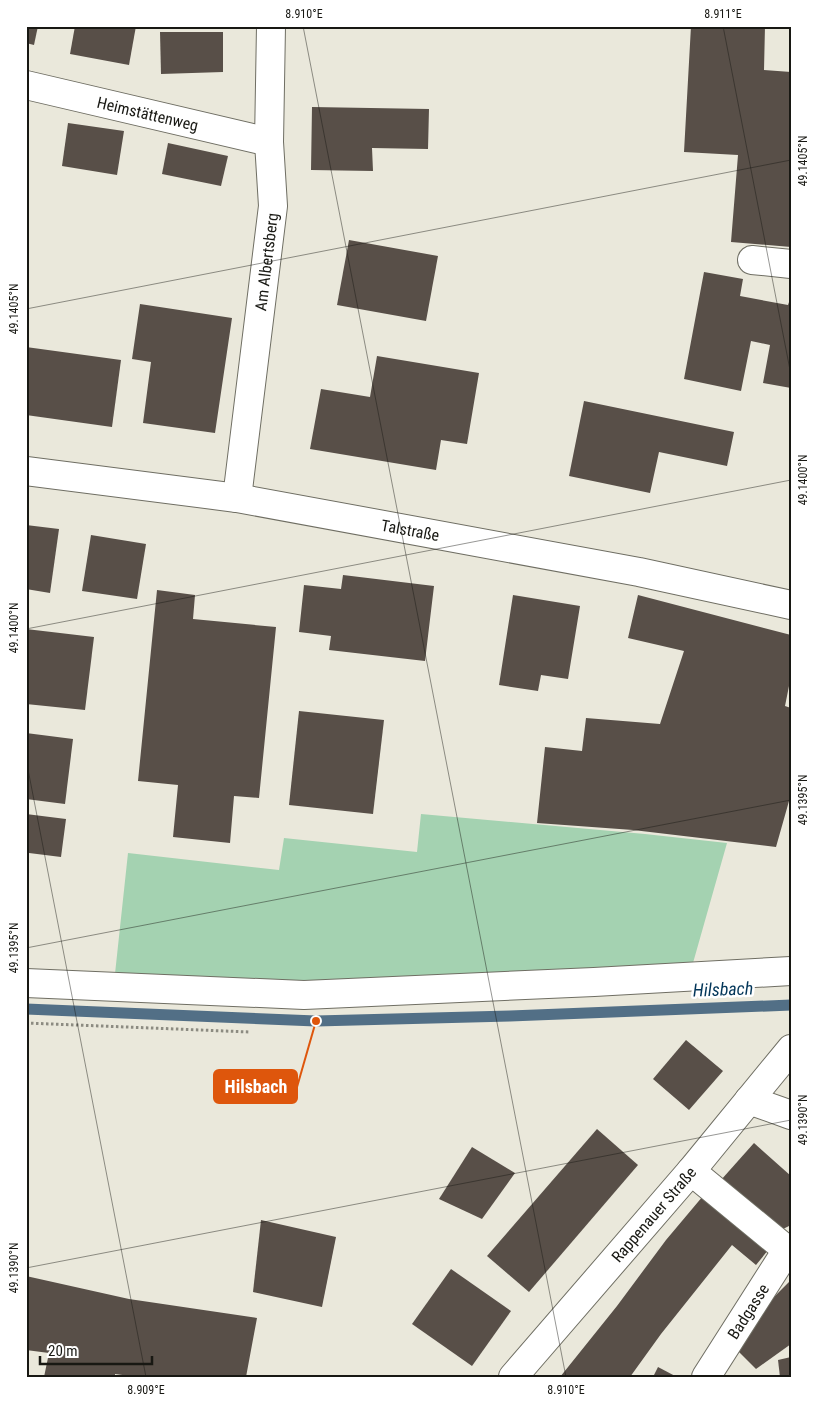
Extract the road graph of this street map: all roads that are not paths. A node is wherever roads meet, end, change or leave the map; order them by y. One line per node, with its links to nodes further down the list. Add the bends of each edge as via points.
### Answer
1 (271, 26): 3 (street, Am Albertsberg)
2 (26, 85): 3 (street, Heimstättenweg)
3 (269, 142): 7 (street, Am Albertsberg, via 273,206)
4 (752, 260): 5 (street)
5 (791, 264)
6 (26, 471): 7 (street, Talstraße)
7 (237, 498): 8 (street, Talstraße, via 639,572)
8 (791, 605)
9 (791, 971): 10 (street, via 304,995)
10 (26, 983)
11 (791, 1049): 12 (street, Rappenauer Straße)
12 (749, 1100): 13 (street); 14 (street, Rappenauer Straße)
13 (791, 1115)
14 (691, 1171): 15 (street); 16 (street, Rappenauer Straße)
15 (789, 1249): 17 (street, Badgasse)
16 (512, 1377)
17 (706, 1377)

